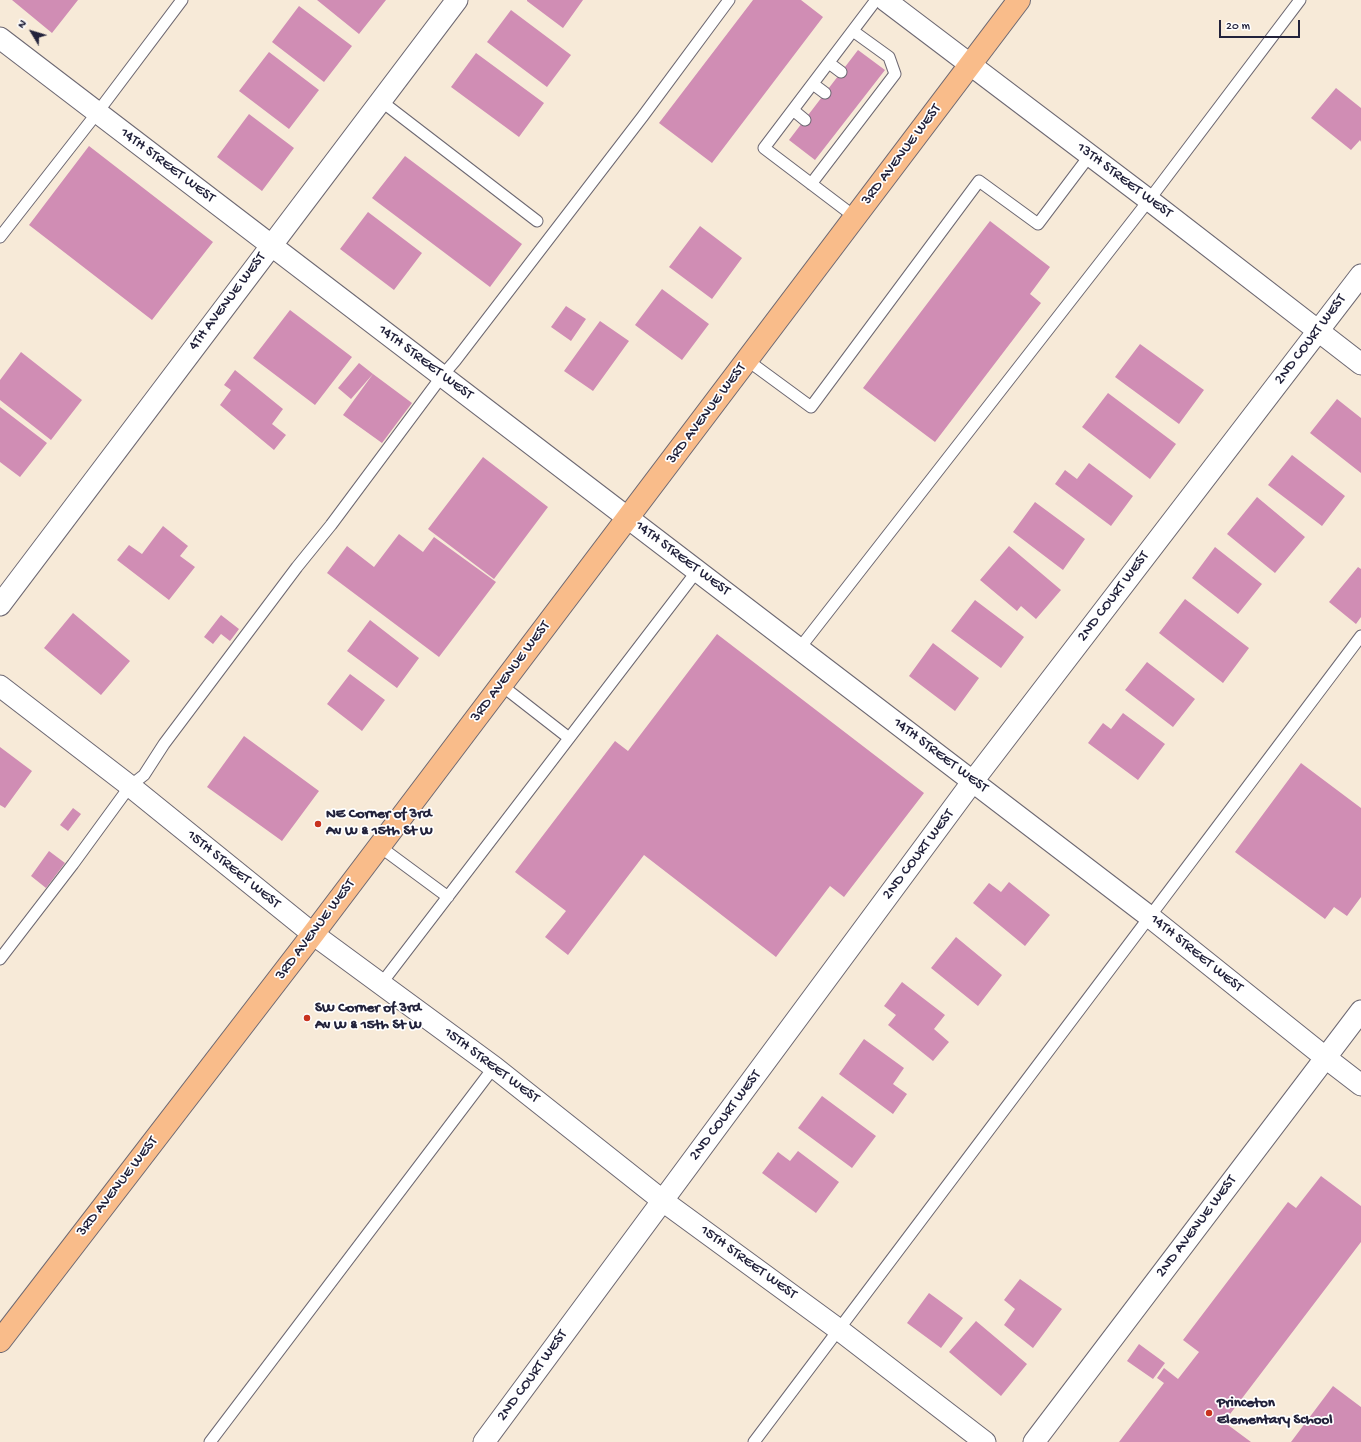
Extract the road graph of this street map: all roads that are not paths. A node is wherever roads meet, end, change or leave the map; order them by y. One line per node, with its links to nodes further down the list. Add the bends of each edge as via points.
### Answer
1 (182, 0): 17 (lane)
2 (457, 0): 15 (street, 4TH AVENUE WEST)
3 (729, 0): 30 (lane)
4 (876, 0): 8 (lane)
5 (885, 0): 11 (street, 13TH STREET WEST)
6 (1019, 0): 11 (main road, 3RD AVENUE WEST)
7 (1300, 0): 21 (lane)
8 (853, 31): 10 (lane); 20 (lane, via 889,57 895,74 872,95 835,143)
9 (0, 38): 17 (street, 14TH STREET WEST)
10 (829, 62): 12 (lane); 13 (lane)
11 (970, 65): 19 (street, 13TH STREET WEST); 22 (main road, 3RD AVENUE WEST)
12 (841, 72)
13 (813, 84): 14 (lane); 16 (lane)
14 (825, 93)
15 (381, 101): 23 (lane); 25 (street, 4TH AVENUE WEST)
16 (793, 110): 18 (lane); 20 (lane, via 764,148)
17 (97, 113): 24 (lane); 25 (street, 14TH STREET WEST)
18 (805, 120)
19 (1090, 155): 21 (street, 13TH STREET WEST); 28 (lane, via 1038,224 979,181 811,407)
20 (811, 184): 22 (lane)
21 (1149, 200): 27 (street, 13TH STREET WEST); 35 (lane)
22 (855, 217): 28 (main road, 3RD AVENUE WEST)
23 (537, 221)
24 (0, 237)
25 (271, 246): 30 (street, 14TH STREET WEST); 33 (street, 4TH AVENUE WEST)
26 (1361, 275): 27 (street, 2ND COURT WEST)
27 (1318, 331): 29 (street, 13TH STREET WEST); 39 (street, 2ND COURT WEST)
28 (747, 360): 31 (main road, 3RD AVENUE WEST)
29 (1361, 364)
30 (442, 376): 31 (street, 14TH STREET WEST); 40 (lane, via 332,525 297,567 164,744 144,775)
31 (628, 518): 32 (street, 14TH STREET WEST); 36 (main road, 3RD AVENUE WEST)
32 (697, 571): 35 (street, 14TH STREET WEST); 38 (lane)
33 (0, 605)
34 (1361, 636): 43 (lane)
35 (800, 649): 39 (street, 14TH STREET WEST)
36 (501, 685): 38 (lane); 41 (main road, 3RD AVENUE WEST)
37 (0, 686): 40 (street, 15TH STREET WEST)
38 (569, 738): 42 (lane)
39 (973, 782): 43 (street, 14TH STREET WEST); 51 (street, 2ND COURT WEST)
40 (130, 786): 44 (street, 15TH STREET WEST); 45 (lane)
41 (379, 846): 42 (lane); 44 (main road, 3RD AVENUE WEST)
42 (448, 898): 46 (lane)
43 (1150, 917): 48 (street, 14TH STREET WEST); 52 (lane)
44 (313, 934): 46 (street, 15TH STREET WEST); 53 (main road, 3RD AVENUE WEST)
45 (0, 959)
46 (381, 984): 49 (street, 15TH STREET WEST)
47 (1361, 1011): 48 (street, 2ND AVENUE WEST)
48 (1326, 1058): 50 (street, 14TH STREET WEST); 58 (street, 2ND AVENUE WEST)
49 (494, 1067): 51 (street, 15TH STREET WEST); 54 (lane)
50 (1361, 1084)
51 (663, 1201): 52 (street, 15TH STREET WEST); 55 (street, 2ND COURT WEST)
52 (838, 1329): 56 (lane); 57 (street, 15TH STREET WEST)
53 (0, 1341)
54 (210, 1442)
55 (484, 1442)
56 (754, 1442)
57 (985, 1442)
58 (1034, 1442)

